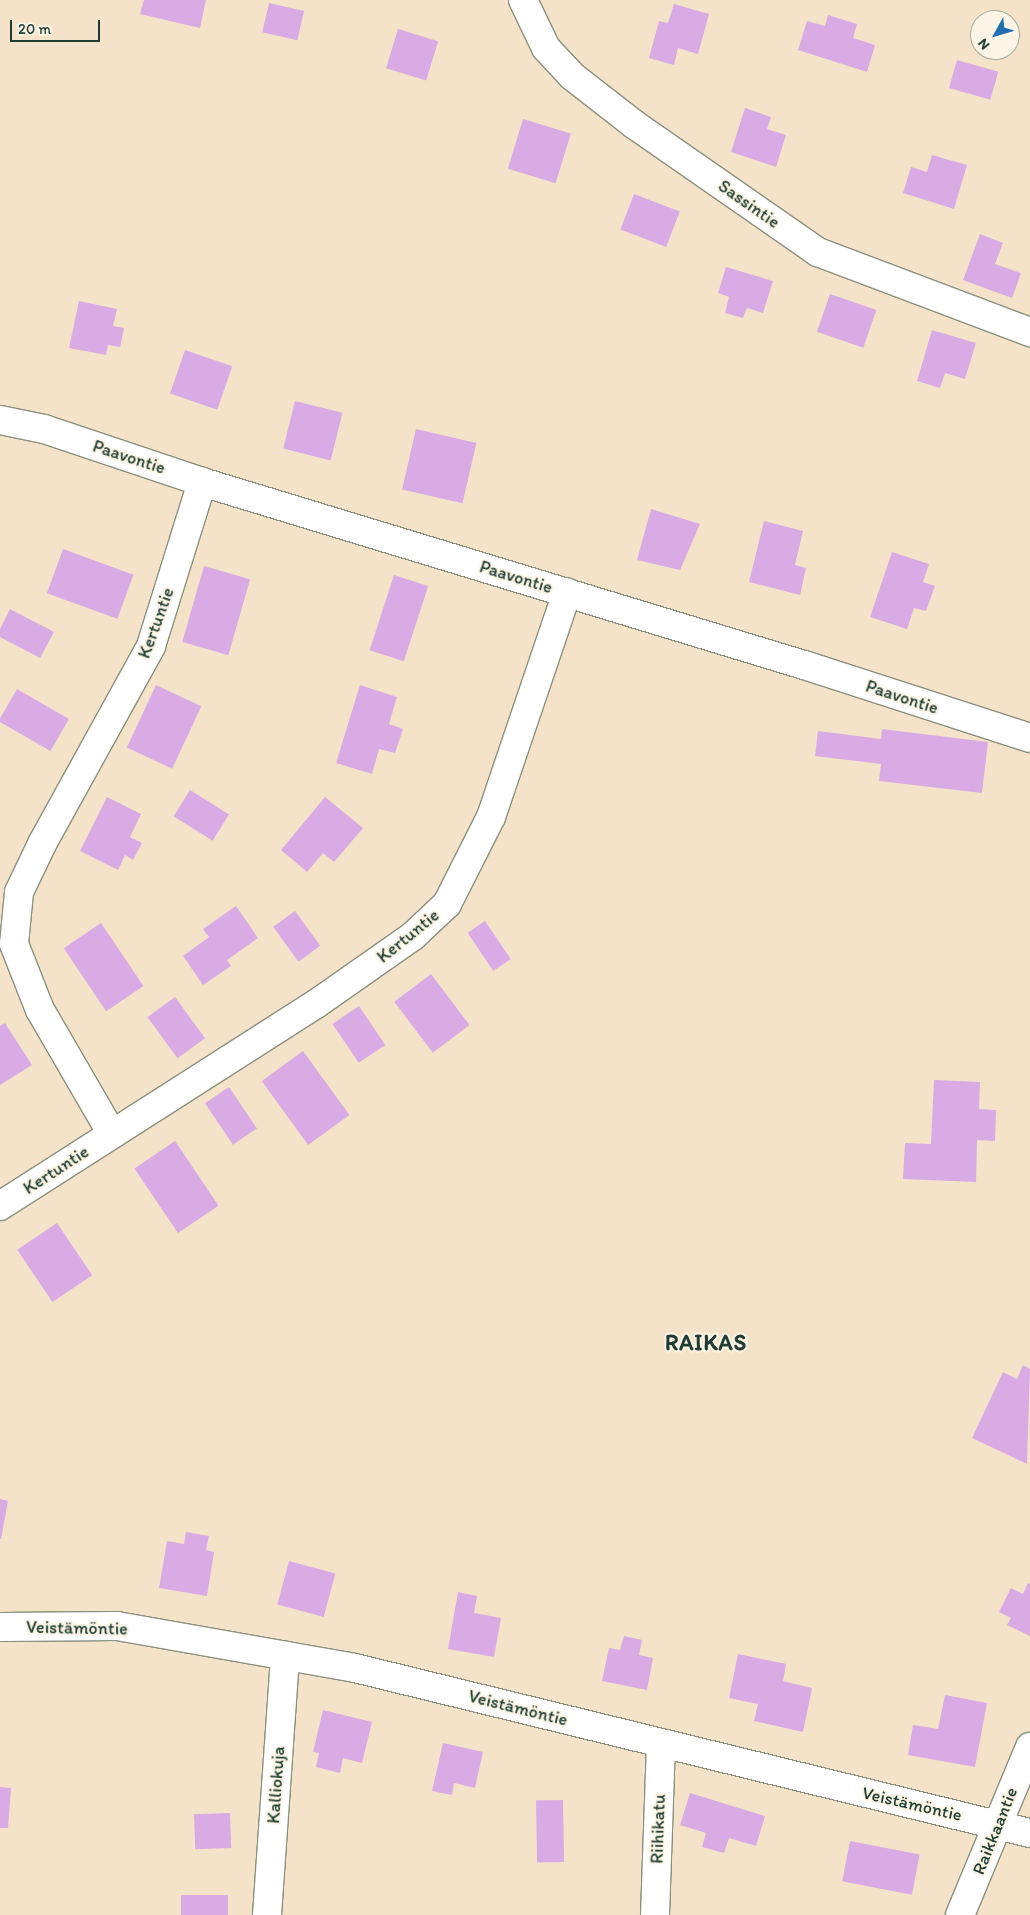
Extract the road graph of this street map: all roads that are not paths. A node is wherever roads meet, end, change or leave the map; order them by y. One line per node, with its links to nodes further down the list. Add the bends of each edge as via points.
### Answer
1 (522, 0): 2 (street, Sassintie, via 546,48 572,76 635,125 818,252)
2 (1030, 332)
3 (0, 420): 4 (street, Paavontie, via 44,429)
4 (202, 482): 5 (street, Paavontie); 7 (street, Kertuntie, via 151,646 19,892 14,944 40,1010)
5 (567, 592): 6 (street, Paavontie); 7 (street, Kertuntie, via 491,817 447,904 413,936 316,1004)
6 (1030, 738)
7 (112, 1134): 8 (street, Kertuntie)
8 (0, 1206)
9 (0, 1627): 10 (street, Veistämöntie, via 117,1626)
10 (285, 1656): 11 (street, Veistämöntie, via 355,1668); 15 (street, Kalliokuja)
11 (661, 1742): 13 (street, Veistämöntie); 16 (street, Riihikatu)
12 (1030, 1747): 13 (street, Raikkaantie)
13 (997, 1824): 14 (street, Veistämöntie); 17 (street, Raikkaantie)
14 (1030, 1833)
15 (267, 1915)
16 (655, 1915)
17 (960, 1915)

